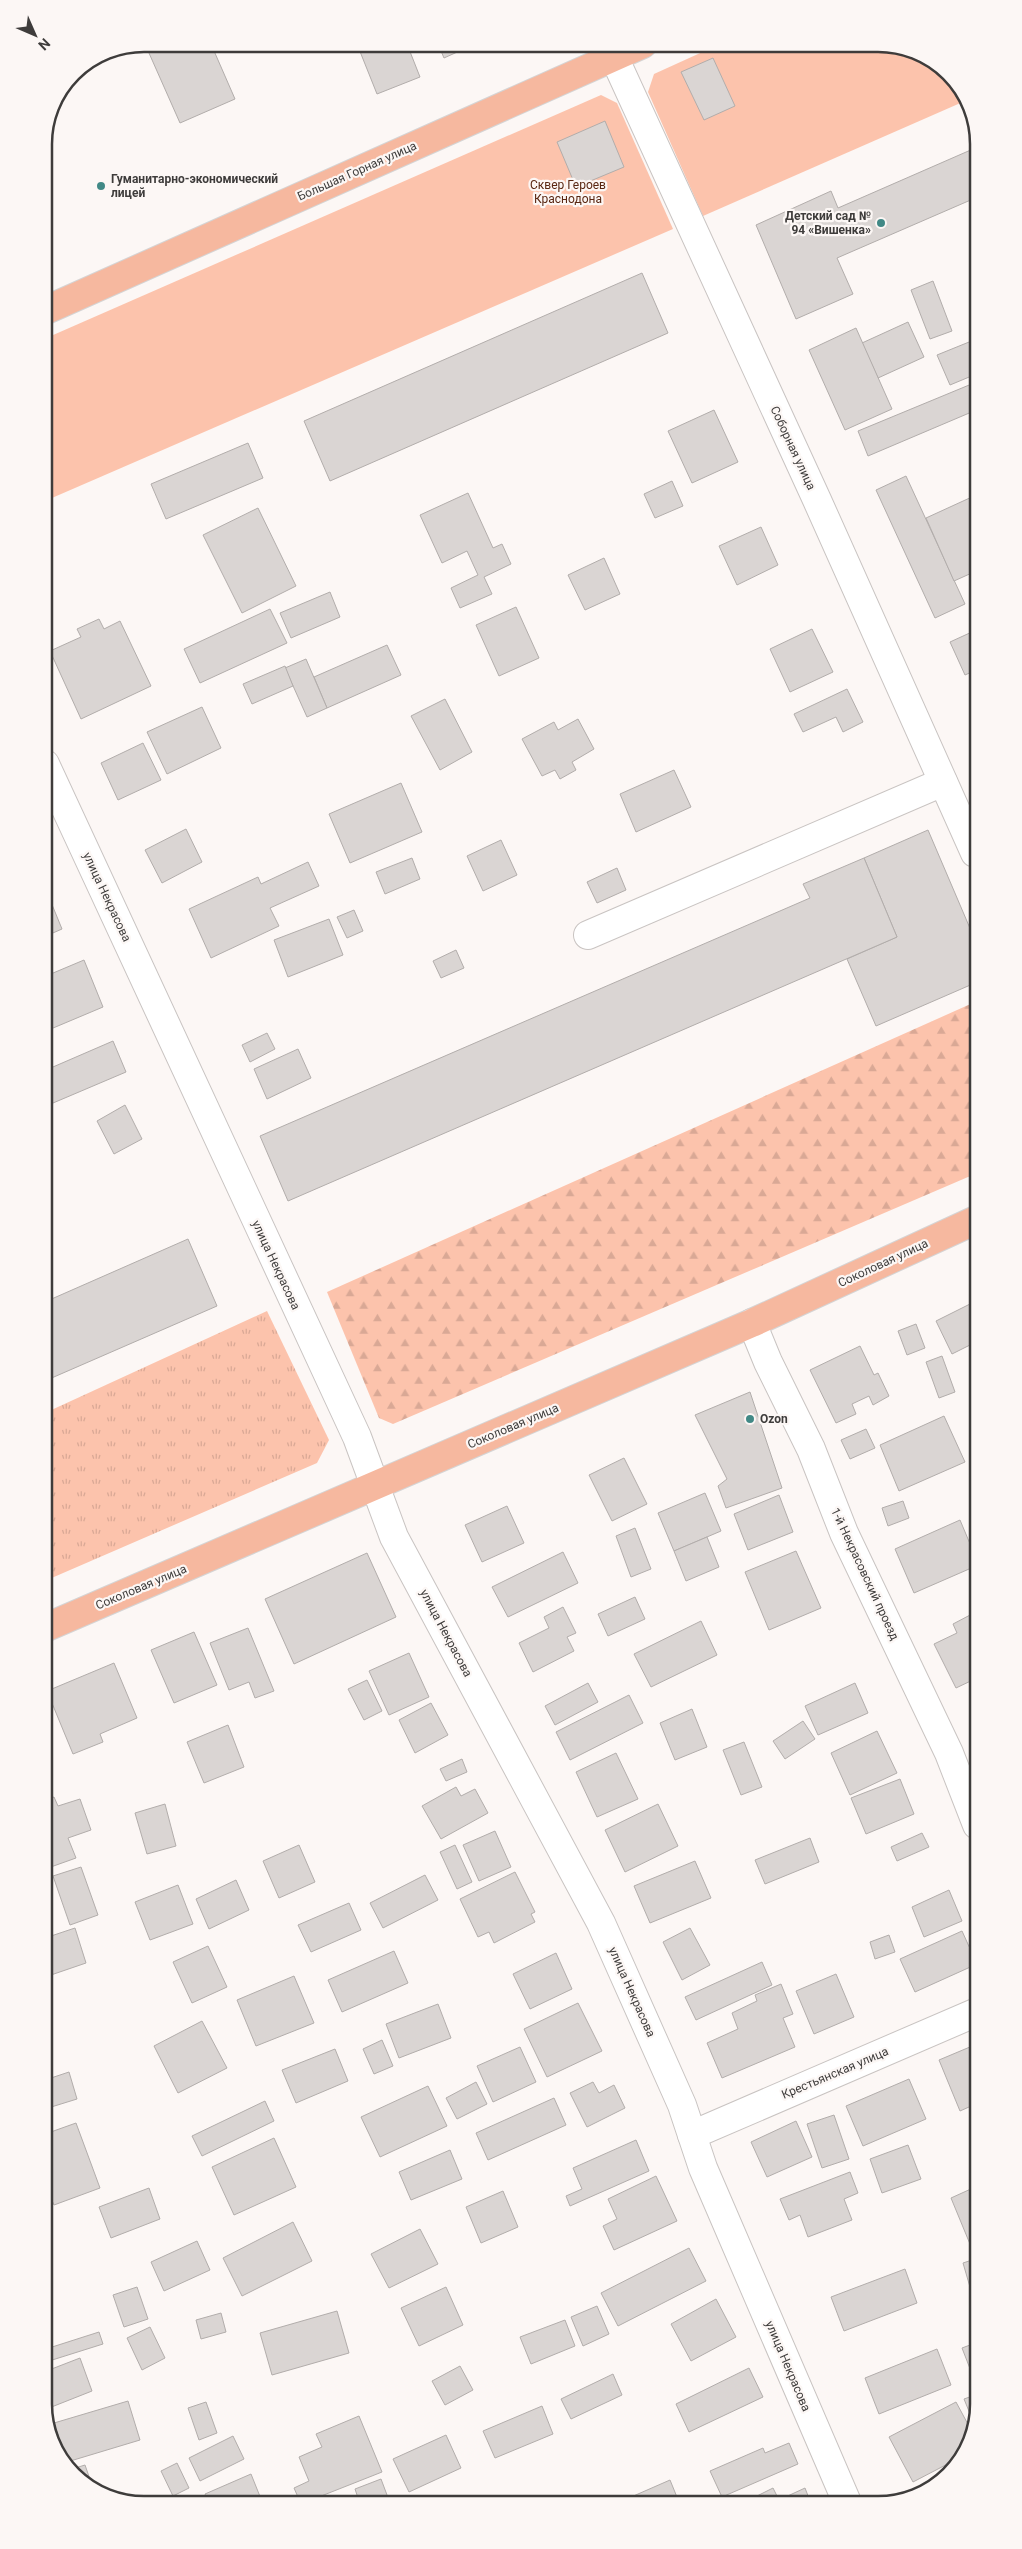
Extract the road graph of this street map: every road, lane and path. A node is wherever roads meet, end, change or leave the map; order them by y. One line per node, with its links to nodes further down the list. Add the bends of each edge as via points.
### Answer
1 (605, 53): 3 (main road, Большая Горная улица)
2 (612, 53): 5 (street, Соборная улица)
3 (53, 307)
4 (53, 781): 10 (street, улица Некрасова, via 357,1437)
5 (943, 782): 6 (street, Соборная улица); 7 (street)
6 (970, 842)
7 (588, 935)
8 (970, 1223): 9 (main road, Соколовая улица)
9 (752, 1323): 10 (main road, Соколовая улица); 12 (street, 1-й Некрасовский проезд, via 811,1449 844,1533 949,1753)
10 (375, 1486): 11 (main road, Соколовая улица); 14 (street, улица Некрасова, via 394,1537 601,1923 682,2105)
11 (52, 1625)
12 (970, 1806)
13 (970, 2015): 14 (street, Крестьянская улица)
14 (692, 2135): 15 (street, улица Некрасова, via 703,2168)
15 (844, 2496)

